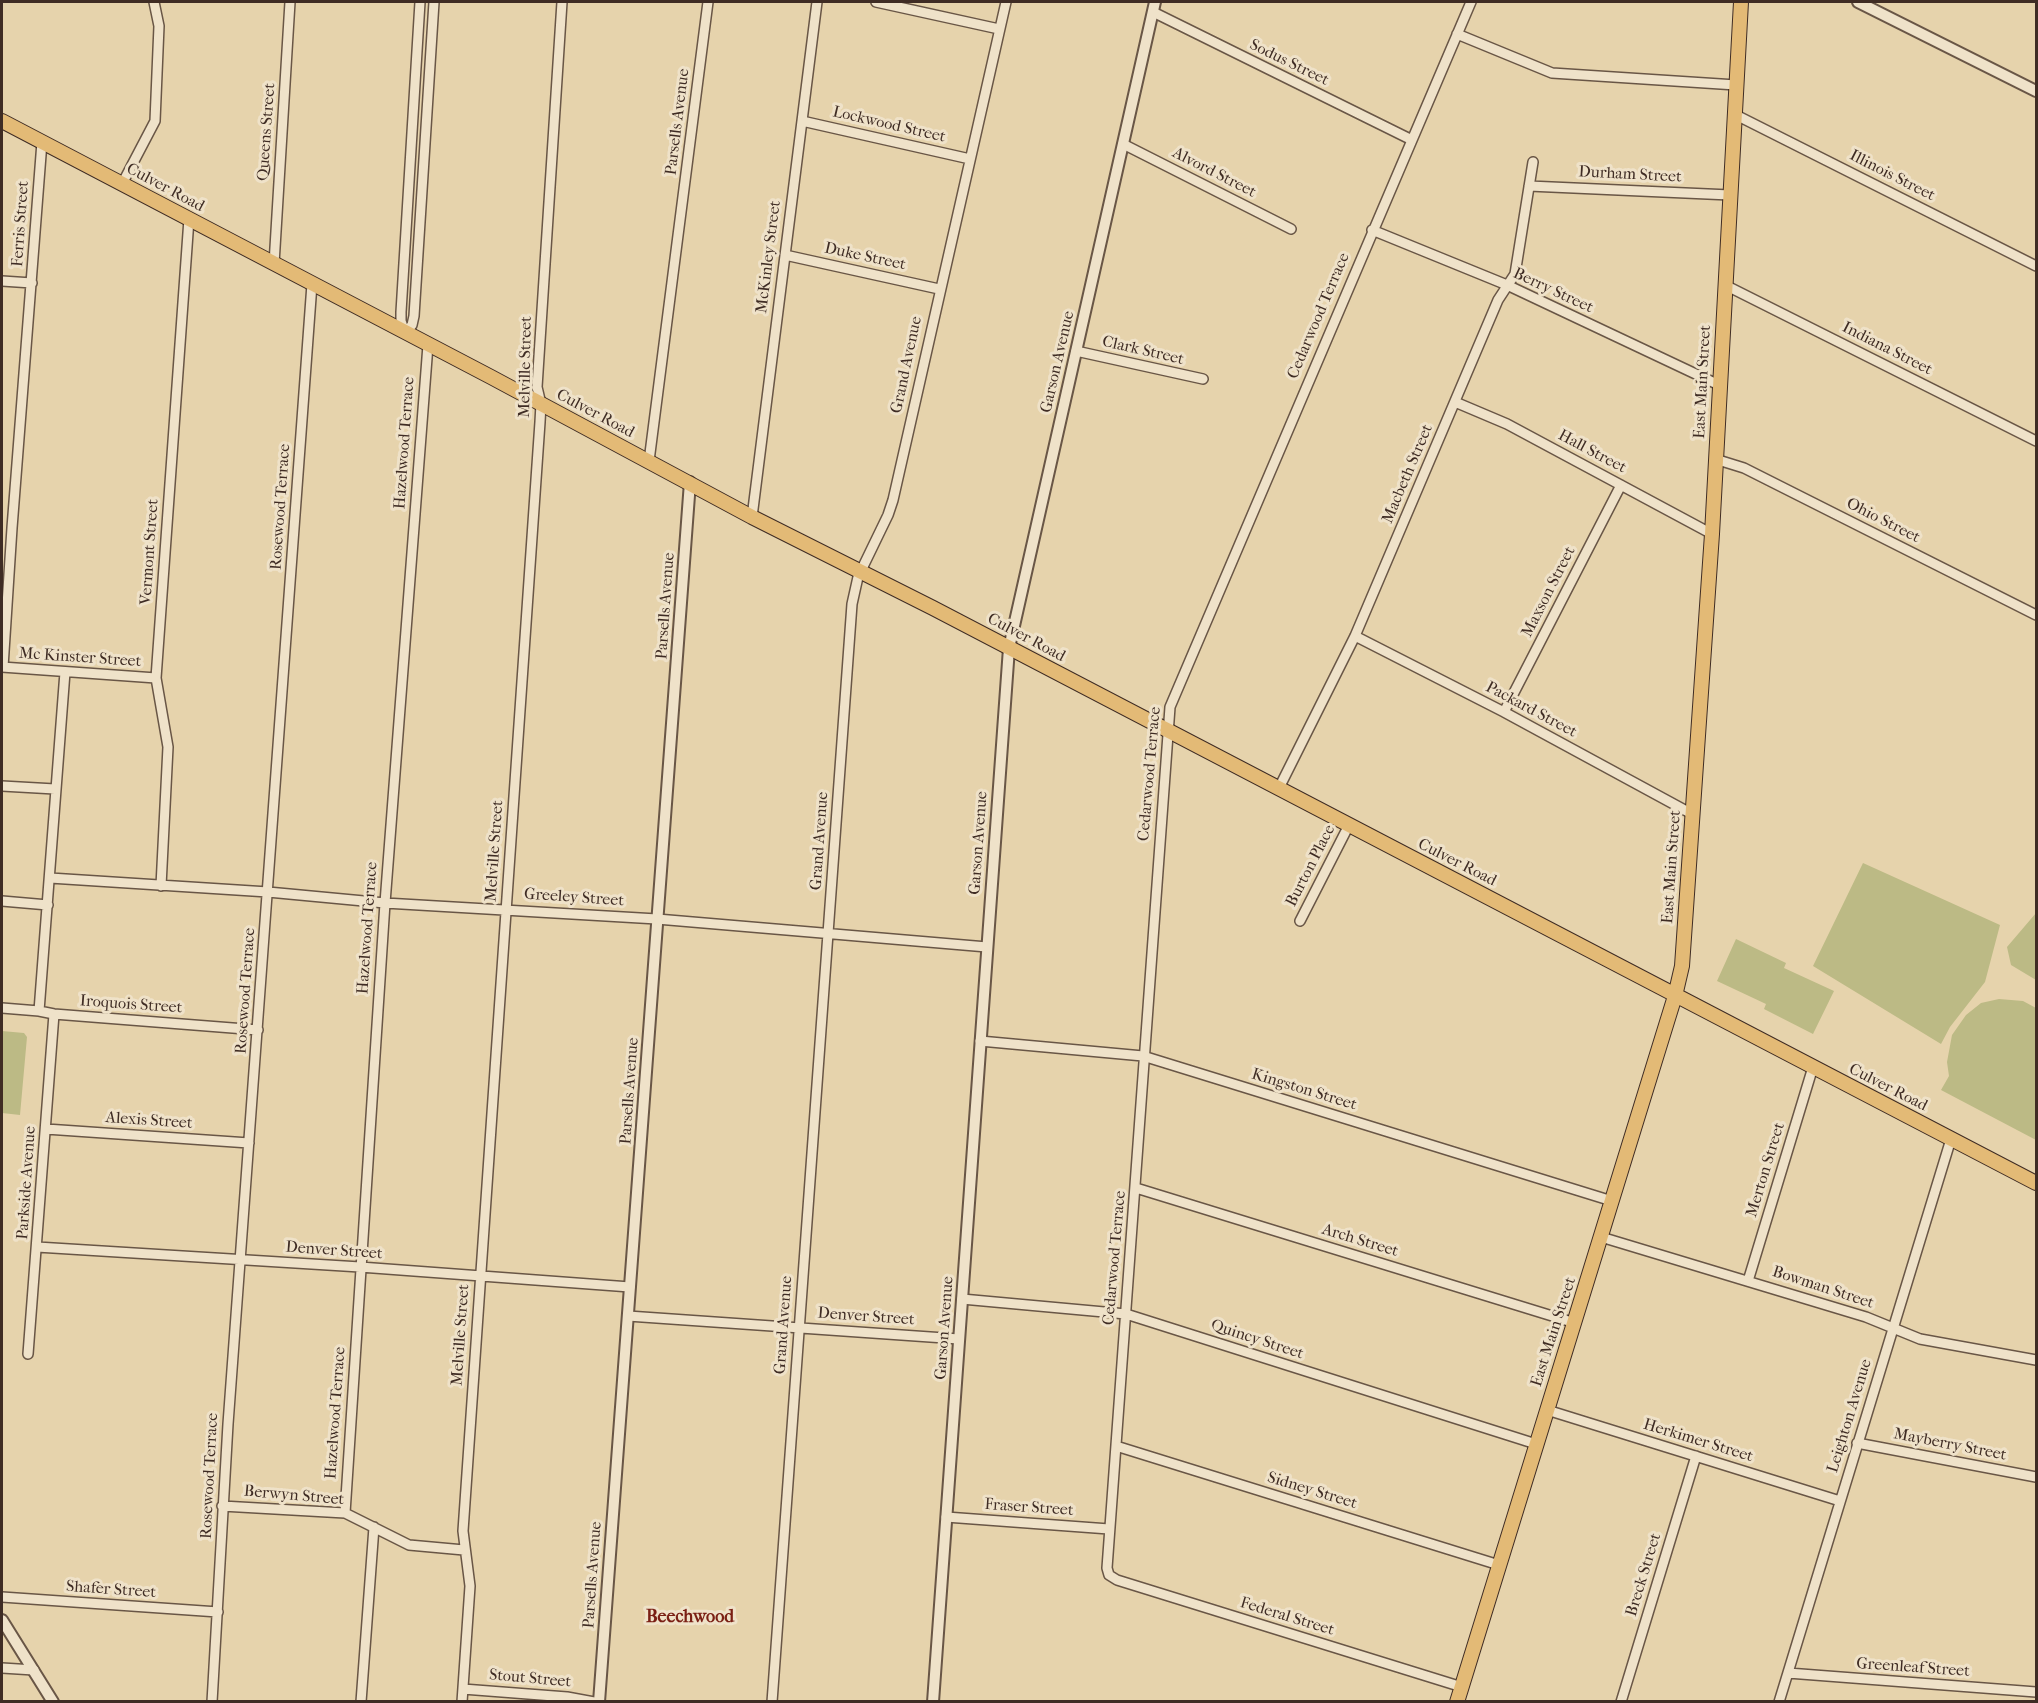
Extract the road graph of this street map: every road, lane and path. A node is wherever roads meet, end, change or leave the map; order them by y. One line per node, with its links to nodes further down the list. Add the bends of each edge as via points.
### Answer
1 (154, 2): 26 (street, via 159,26 155,121)
2 (290, 2): 33 (street, Queens Street)
3 (420, 2): 41 (street, via 401,312)
4 (434, 2): 41 (street, via 414,316)
5 (562, 2): 47 (street, Melville Street, via 537,387)
6 (708, 2): 50 (street, Parsells Avenue)
7 (817, 2): 20 (street, McKinley Street)
8 (876, 2): 14 (street)
9 (1006, 2): 14 (street, Grand Avenue)
10 (1471, 2): 15 (street, Cedarwood Terrace)
11 (1741, 2): 16 (main road, East Main Street)
12 (1858, 2): 17 (street)
13 (1154, 7): 21 (street, Sodus Street); 23 (street, Garson Avenue)
14 (999, 29): 24 (street, Grand Avenue)
15 (1457, 34): 16 (street, via 1552,73); 21 (street, Cedarwood Terrace)
16 (1736, 85): 18 (main road, East Main Street)
17 (2037, 91)
18 (1734, 114): 28 (main road, East Main Street); 34 (street, Illinois Street)
19 (2, 121): 22 (main road, Culver Road)
20 (802, 121): 24 (street, Lockwood Street); 32 (street, McKinley Street)
21 (1412, 140): 31 (street, Cedarwood Terrace)
22 (42, 142): 26 (main road, Culver Road); 36 (street, Ferris Street)
23 (1123, 144): 30 (street, Alvord Street); 43 (street, Garson Avenue)
24 (970, 159): 40 (street, Grand Avenue)
25 (1533, 162): 27 (street, Macbeth Street)
26 (122, 184): 29 (main road, Culver Road)
27 (1529, 186): 28 (street, Durham Street); 38 (street, Macbeth Street, via 1517,268)
28 (1730, 195): 39 (main road, East Main Street)
29 (189, 219): 33 (main road, Culver Road); 62 (street, Vermont Street)
30 (1291, 229)
31 (1372, 230): 38 (street, Berry Street); 64 (street, Cedarwood Terrace, via 1174,696)
32 (784, 255): 40 (street, Duke Street); 53 (street, McKinley Street)
33 (274, 264): 37 (main road, Culver Road)
34 (2037, 266)
35 (2, 281): 36 (street)
36 (32, 283): 54 (street, Ferris Street)
37 (312, 284): 41 (main road, Culver Road); 72 (street, Rosewood Terrace)
38 (1507, 285): 45 (street, Berry Street); 46 (street, Macbeth Street)
39 (1725, 285): 45 (main road, East Main Street); 48 (street, Indiana Street)
40 (939, 289): 56 (street, Grand Avenue, via 893,500)
41 (405, 333): 42 (main road, Culver Road)
42 (428, 345): 47 (main road, Culver Road); 74 (street, Hazelwood Terrace)
43 (1076, 351): 44 (street, Clark Street); 59 (street, Garson Avenue)
44 (1203, 379)
45 (1719, 385): 49 (main road, East Main Street)
46 (1455, 402): 52 (street, Hall Street, via 1508,424); 58 (street, Macbeth Street)
47 (541, 404): 50 (main road, Culver Road); 76 (street, Melville Street)
48 (2037, 441)
49 (1715, 459): 55 (main road, East Main Street); 57 (street, Ohio Street, via 1744,468)
50 (649, 461): 51 (main road, Culver Road)
51 (690, 482): 53 (main road, Culver Road); 77 (street, Parsells Avenue)
52 (1621, 485): 55 (street, Hall Street); 63 (street, Maxson Street)
53 (752, 517): 56 (main road, Culver Road)
54 (7, 528): 60 (street, Ferris Street)
55 (1712, 534): 68 (main road, East Main Street)
56 (860, 570): 59 (main road, Culver Road); 79 (street, Grand Avenue, via 852,604)
57 (2037, 615)
58 (1355, 636): 63 (street, Packard Street); 66 (street, Macbeth Street)
59 (1009, 648): 64 (main road, Culver Road); 80 (street, Garson Avenue)
60 (2, 667): 61 (street, Mc Kinster Street)
61 (64, 672): 62 (street, Mc Kinster Street); 67 (street)
62 (156, 678): 71 (street, Vermont Street, via 168,747)
63 (1504, 712): 68 (street, Packard Street)
64 (1167, 730): 66 (main road, Culver Road); 87 (street, Cedarwood Terrace)
65 (2, 786): 67 (street)
66 (1279, 788): 69 (main road, Culver Road)
67 (55, 789): 70 (street)
68 (1692, 814): 81 (main road, East Main Street, via 1682,966)
69 (1348, 825): 78 (street, Burton Place); 81 (main road, Culver Road)
70 (50, 878): 71 (street, Greeley Street); 75 (street)
71 (161, 886): 72 (street, Greeley Street)
72 (268, 892): 74 (street, Greeley Street); 85 (street, Rosewood Terrace)
73 (2, 901): 75 (street)
74 (385, 903): 76 (street, Greeley Street); 98 (street, Hazelwood Terrace)
75 (48, 905): 83 (street)
76 (506, 909): 77 (street, Greeley Street); 99 (street, Melville Street)
77 (657, 919): 79 (street, Greeley Street); 101 (street, Parsells Avenue)
78 (1300, 921)
79 (829, 932): 80 (street, Greeley Street); 106 (street, Grand Avenue)
80 (987, 947): 86 (street, Garson Avenue)
81 (1675, 996): 88 (main road, Culver Road); 94 (main road, East Main Street)
82 (2, 1008): 83 (street, Iroquois Street)
83 (39, 1011): 84 (street, Iroquois Street)
84 (54, 1014): 85 (street, Iroquois Street); 89 (street, Parkside Avenue)
85 (258, 1030): 91 (street, Rosewood Terrace)
86 (980, 1041): 87 (street, Kingston Street); 102 (street, Garson Avenue)
87 (1143, 1056): 93 (street, Cedarwood Terrace); 94 (street, Kingston Street)
88 (1813, 1067): 90 (main road, Culver Road); 100 (street, Merton Street)
89 (46, 1129): 91 (street, Alexis Street); 96 (street, Parkside Avenue)
90 (1951, 1139): 92 (main road, Culver Road); 107 (street, Leighton Avenue)
91 (249, 1143): 97 (street, Rosewood Terrace)
92 (2037, 1183)
93 (1136, 1188): 103 (street, Cedarwood Terrace); 105 (street, Arch Street)
94 (1612, 1202): 95 (main road, East Main Street)
95 (1601, 1237): 100 (street, Bowman Street); 105 (main road, East Main Street)
96 (37, 1247): 97 (street, Denver Street); 109 (street, Parkside Avenue)
97 (241, 1260): 98 (street, Denver Street); 118 (street, Rosewood Terrace)
98 (360, 1267): 99 (street, Denver Street); 119 (street, Hazelwood Terrace)
99 (480, 1276): 101 (street, Denver Street); 123 (street, Melville Street)
100 (1748, 1281): 107 (street, Bowman Street)
101 (630, 1287): 104 (street, Parsells Avenue)
102 (962, 1299): 103 (street, Quincy Street); 108 (street, Garson Avenue)
103 (1126, 1314): 113 (street, Quincy Street); 114 (street, Cedarwood Terrace)
104 (628, 1316): 106 (street, Denver Street); 140 (street, Parsells Avenue)
105 (1575, 1323): 111 (main road, East Main Street)
106 (799, 1327): 108 (street, Denver Street); 141 (street, Grand Avenue)
107 (1893, 1329): 110 (street, Bowman Street, via 1920,1339); 112 (street, Leighton Avenue)
108 (959, 1338): 120 (street, Garson Avenue)
109 (28, 1354)
110 (2037, 1360)
111 (1547, 1410): 113 (main road, East Main Street); 115 (street, Herkimer Street)
112 (1857, 1443): 116 (street, Mayberry Street); 117 (street, Leighton Avenue)
113 (1536, 1444): 124 (main road, East Main Street)
114 (1116, 1446): 122 (street, Cedarwood Terrace); 124 (street, Sidney Street)
115 (1696, 1456): 117 (street, Herkimer Street); 144 (street, Breck Street)
116 (2037, 1477)
117 (1840, 1500): 131 (street, Leighton Avenue)
118 (222, 1506): 119 (street, Berwyn Street); 127 (street, Rosewood Terrace)
119 (345, 1513): 121 (street, Berwyn Street)
120 (946, 1517): 122 (street, Fraser Street); 142 (street, Garson Avenue)
121 (374, 1527): 123 (street, Berwyn Street, via 408,1545); 137 (street)
122 (1109, 1529): 125 (street, Cedarwood Terrace)
123 (464, 1550): 133 (street, Melville Street, via 470,1586)
124 (1498, 1565): 132 (main road, East Main Street)
125 (1107, 1572): 132 (street, Federal Street, via 1117,1580)
126 (2, 1597): 127 (street, Shafer Street)
127 (218, 1612): 136 (street, Rosewood Terrace)
128 (2, 1620): 130 (street)
129 (2, 1668): 130 (street)
130 (34, 1670): 135 (street)
131 (1788, 1674): 134 (street, Greenleaf Street); 145 (street, Leighton Avenue)
132 (1462, 1687): 143 (main road, East Main Street)
133 (463, 1689): 138 (street, Melville Street); 139 (street, Stout Street)
134 (2037, 1692)
135 (53, 1701)
136 (212, 1701)
137 (361, 1701)
138 (462, 1701)
139 (594, 1701)
140 (599, 1701)
141 (772, 1701)
142 (933, 1701)
143 (1457, 1701)
144 (1621, 1701)
145 (1779, 1701)

